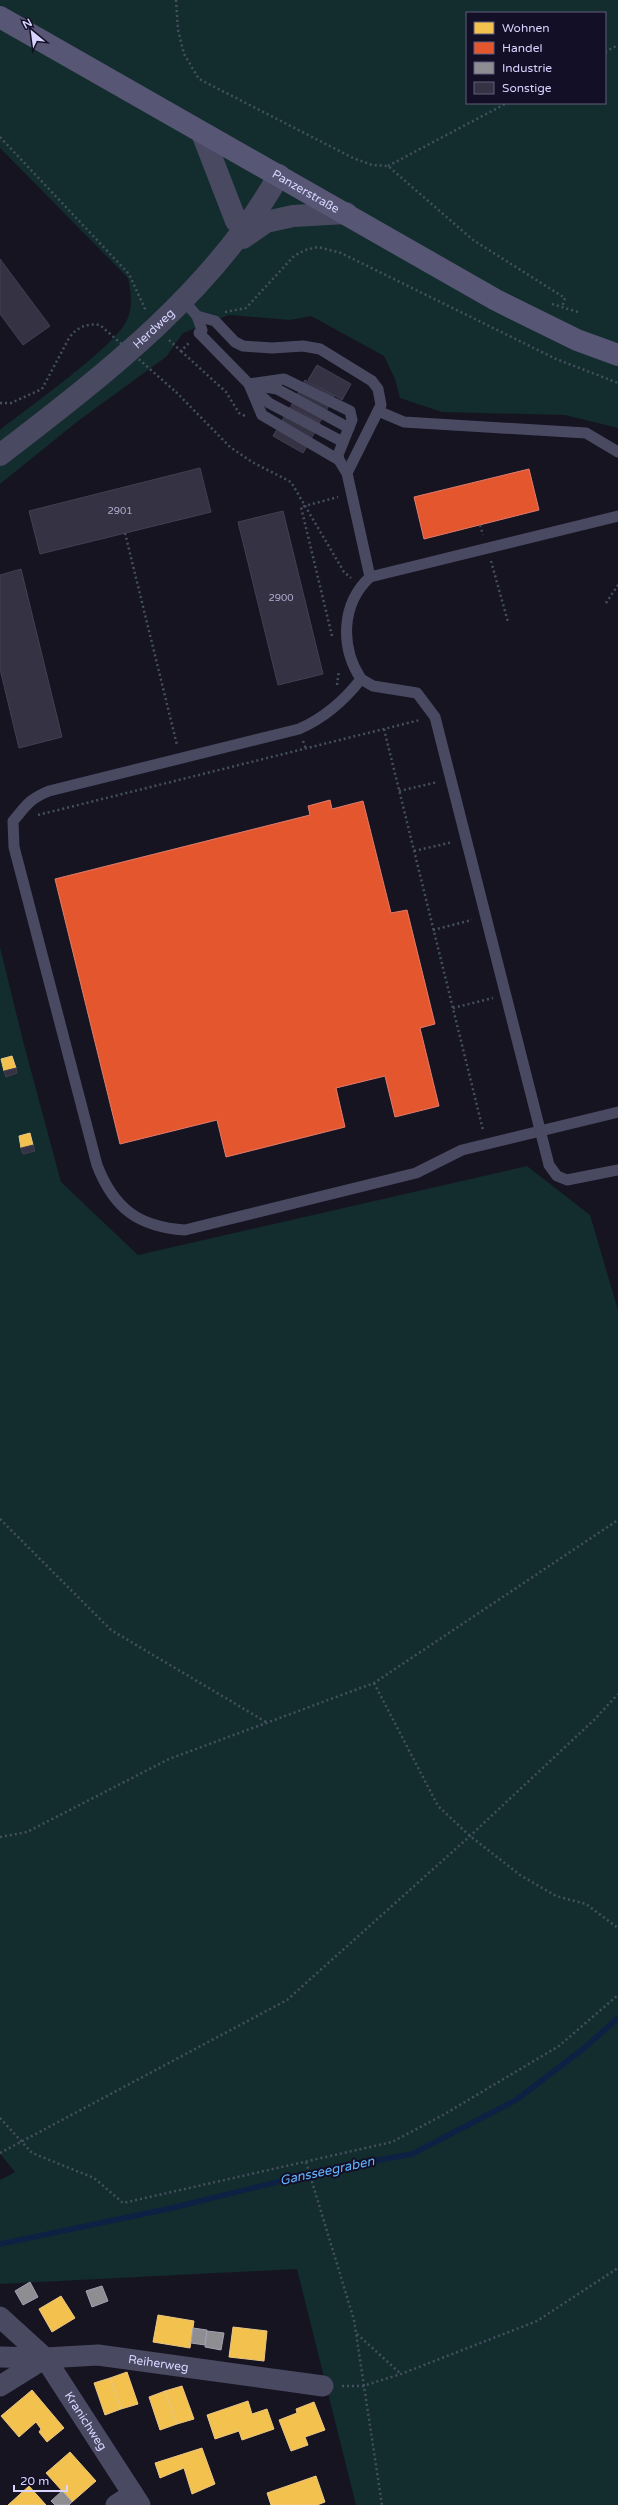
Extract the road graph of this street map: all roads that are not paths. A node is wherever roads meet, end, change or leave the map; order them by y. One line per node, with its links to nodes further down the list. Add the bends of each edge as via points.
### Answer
1 (0, 17): 2 (main road, Panzerstraße)
2 (202, 132): 3 (main road, Panzerstraße); 5 (street)
3 (279, 175): 4 (main road, Panzerstraße); 5 (street, via 252,192); 6 (street, Herdweg, via 261,208)
4 (346, 213): 6 (street, via 293,216 266,222); 8 (main road, Panzerstraße, via 539,322)
5 (236, 221): 6 (street)
6 (231, 246): 7 (street, Herdweg)
7 (190, 308): 9 (lane, via 202,330 199,333); 10 (lane, via 215,321 235,342 243,346 303,346 320,349 333,356 372,381 381,397); 14 (street, Herdweg, via 158,326)
8 (618, 355)
9 (250, 384): 11 (lane, via 277,389); 11 (lane, via 284,379 297,384 350,411 352,420); 12 (lane, via 269,402); 15 (lane, via 262,415)
10 (378, 411): 13 (lane, via 404,422 586,433); 16 (lane)
11 (349, 428): 12 (lane)
12 (343, 442): 15 (lane, via 338,455)
13 (618, 452)
14 (0, 455)
15 (339, 460): 16 (lane)
16 (347, 473): 18 (lane)
17 (618, 516): 18 (lane)
18 (370, 577): 19 (lane, via 360,587 348,612 346,632 353,667)
19 (361, 680): 21 (lane, via 373,686 417,693 435,717); 21 (lane, via 328,714 299,729 49,791 26,803 12,821 14,847 97,1165 104,1183 115,1200 130,1214 147,1223 185,1230 416,1174 462,1150)
20 (618, 1112): 21 (lane)
21 (539, 1132): 22 (lane, via 549,1165 557,1176 567,1180)
22 (618, 1170)
23 (0, 2317): 25 (street, Kranichweg)
24 (0, 2357): 25 (street)
25 (45, 2358): 26 (street, Reiherweg); 27 (street, Reiherweg, via 98,2355); 28 (street, Kranichweg)
26 (0, 2386)
27 (323, 2386)
28 (130, 2501)

